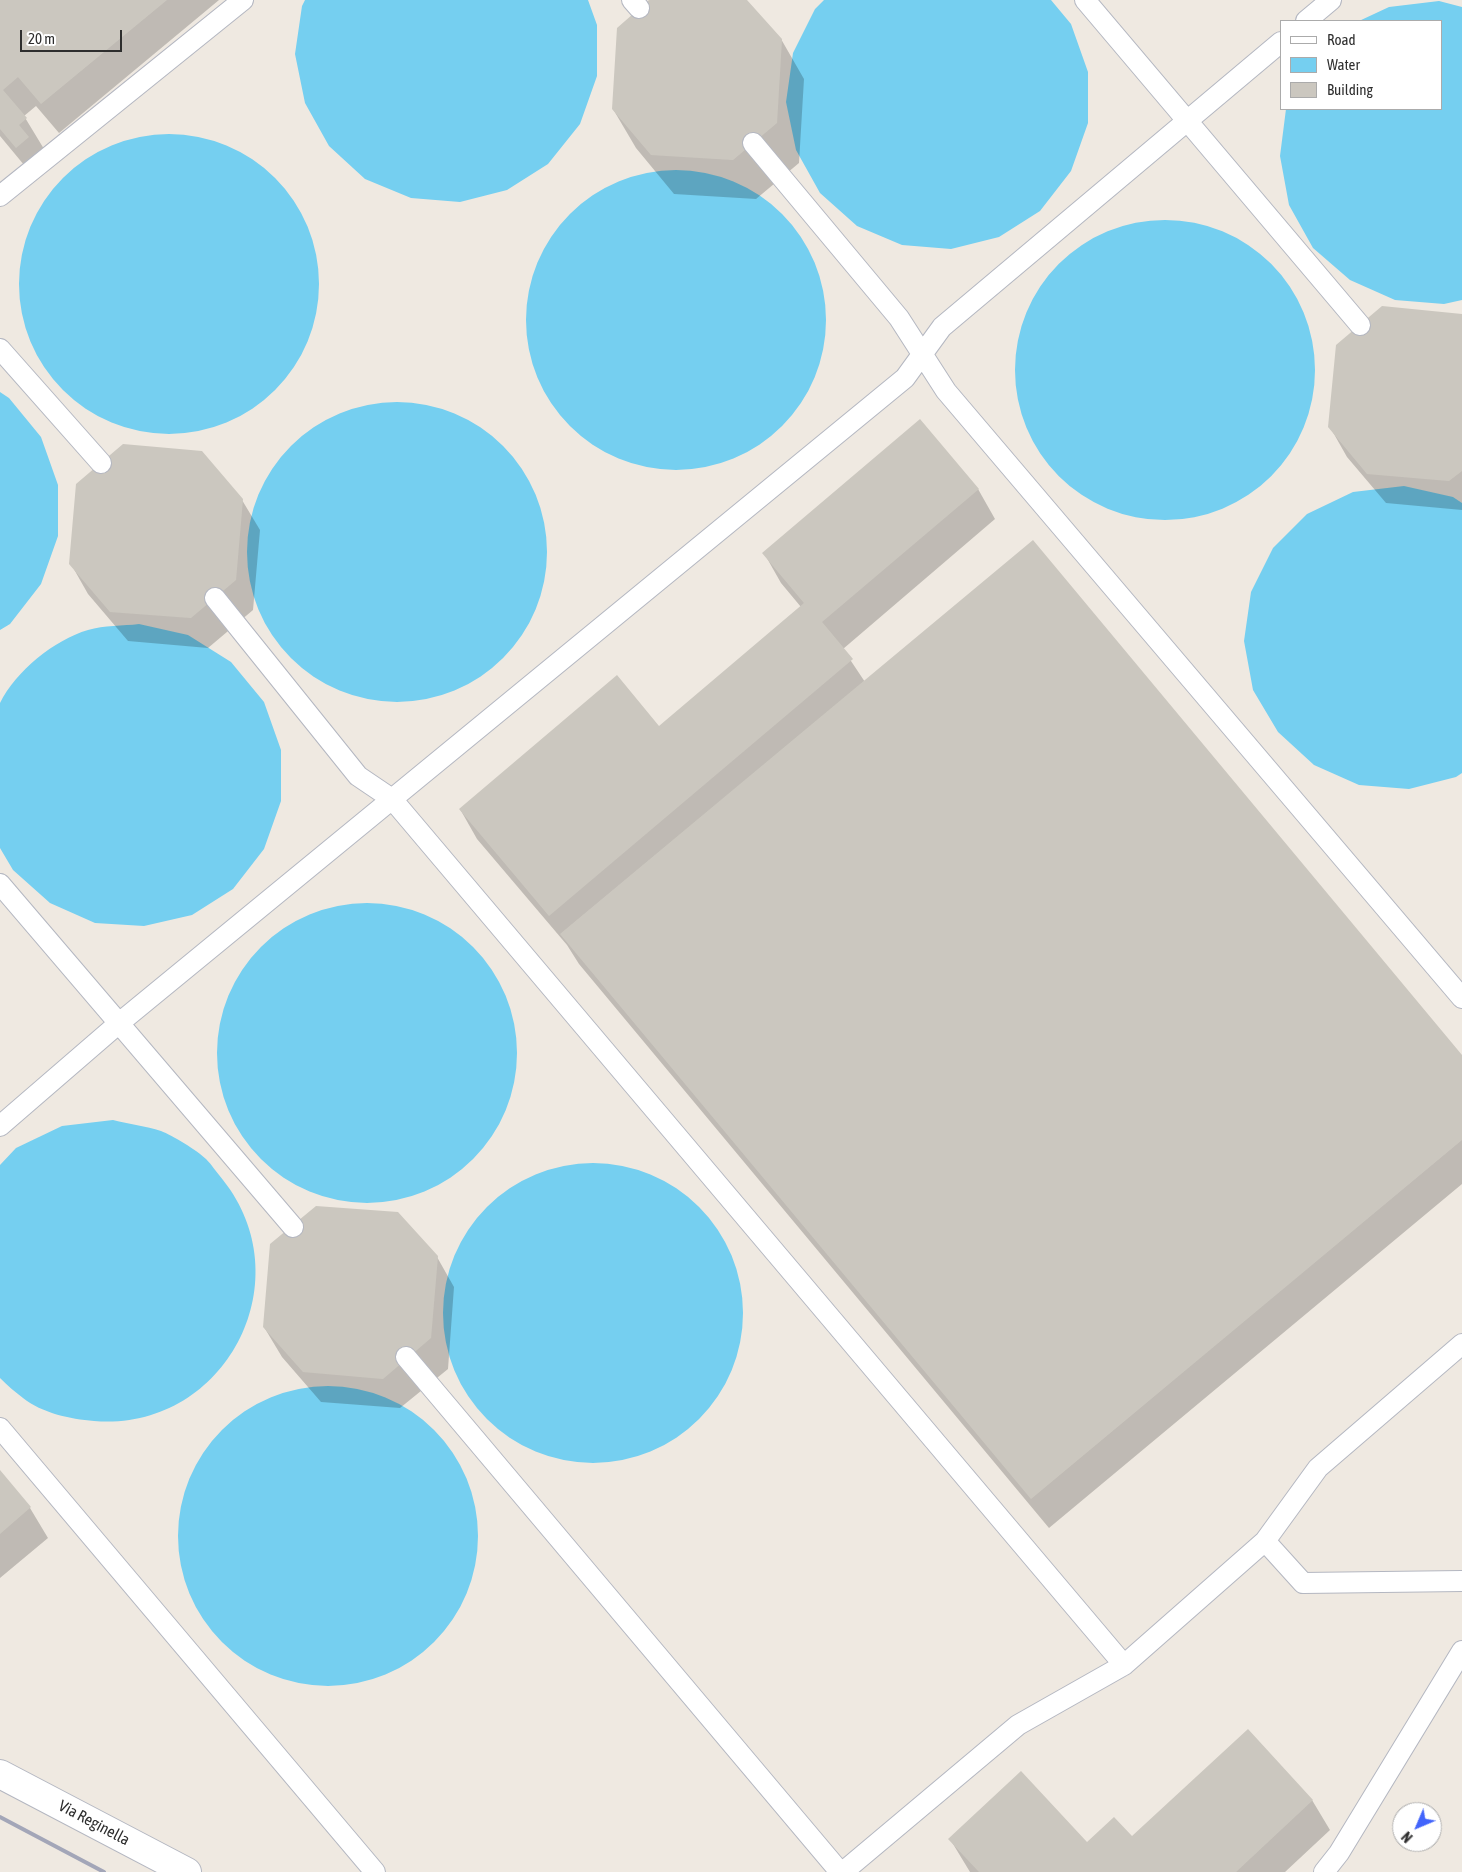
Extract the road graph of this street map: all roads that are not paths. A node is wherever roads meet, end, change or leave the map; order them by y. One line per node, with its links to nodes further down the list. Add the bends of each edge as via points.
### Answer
1 (243, 0): 8 (lane)
2 (1085, 0): 6 (lane)
3 (1331, 0): 4 (lane)
4 (1307, 20)
5 (1280, 43): 6 (lane)
6 (1186, 122): 9 (lane); 11 (lane, via 942,327)
7 (753, 143): 11 (lane, via 899,318)
8 (0, 196)
9 (1360, 325)
10 (0, 349): 12 (lane)
11 (922, 356): 14 (lane, via 905,378); 16 (lane, via 952,399)
12 (101, 463)
13 (215, 598): 14 (lane, via 358,776)
14 (392, 799): 17 (lane); 26 (lane)
15 (0, 884): 17 (lane)
16 (1462, 998)
17 (118, 1024): 18 (lane); 19 (lane)
18 (0, 1126)
19 (293, 1227)
20 (1462, 1344): 23 (lane, via 1318,1468)
21 (406, 1358): 30 (lane)
22 (0, 1428): 29 (lane)
23 (1265, 1541): 24 (lane, via 1303,1583); 26 (lane)
24 (1462, 1581)
25 (1462, 1651): 31 (lane, via 1339,1853)
26 (1124, 1665): 30 (lane, via 1018,1725)
27 (0, 1774): 28 (street, Via Reginella)
28 (187, 1872)
29 (374, 1872)
30 (841, 1872)
31 (1324, 1872)

